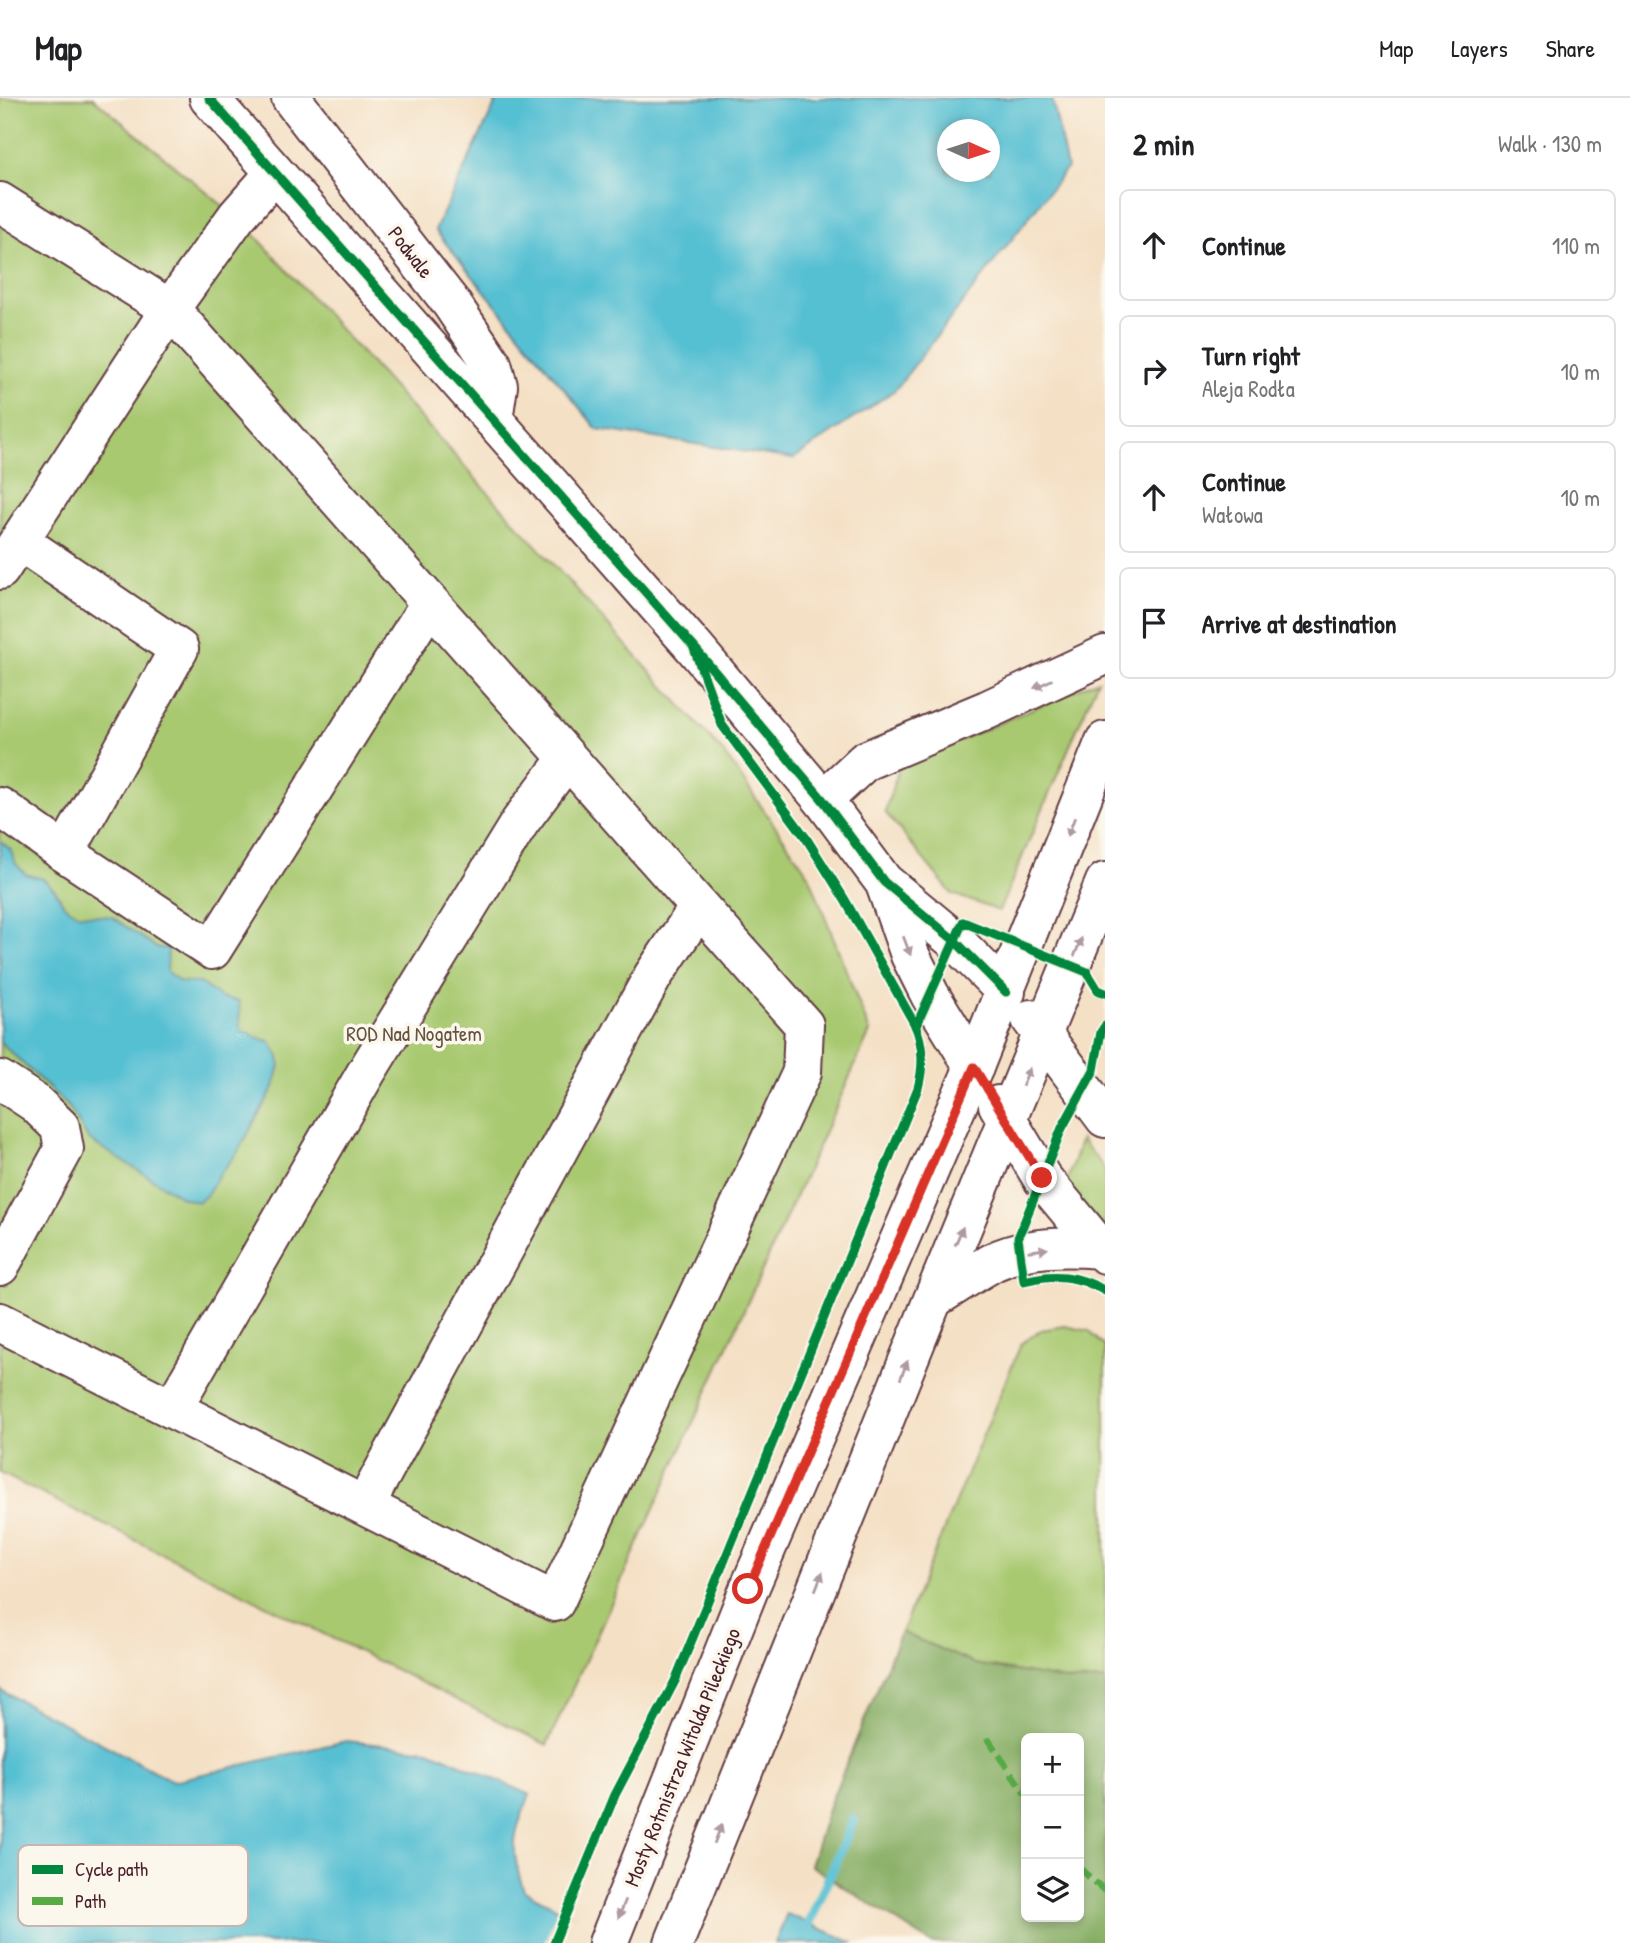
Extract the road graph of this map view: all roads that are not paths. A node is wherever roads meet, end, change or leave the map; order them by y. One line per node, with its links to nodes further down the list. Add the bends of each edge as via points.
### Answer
1 (209, 98): 3 (main road)
2 (291, 98): 6 (main road, Podwale, via 451,303 492,364 498,386)
3 (275, 173): 5 (main road, via 237,216); 6 (main road)
4 (0, 202): 5 (main road)
5 (170, 309): 7 (main road); 8 (main road)
6 (493, 420): 12 (main road)
7 (9, 556): 14 (main road, via 179,649)
8 (430, 603): 11 (main road); 14 (main road, via 212,950)
9 (1105, 655): 12 (main road, one-way to 12, via 865,761)
10 (1105, 741): 18 (main road, Mosty Rotmistrza Witolda Pileckiego, one-way to 18)
11 (567, 759): 17 (main road); 28 (main road, via 520,822 367,1071)
12 (823, 800): 15 (main road)
13 (0, 807): 14 (main road)
14 (65, 853)
15 (884, 882): 18 (main road, via 954,940); 20 (main road, one-way to 20, via 910,955)
16 (1105, 882): 19 (main road, one-way to 16)
17 (699, 907): 29 (main road, via 653,976); 29 (main road, via 804,1026 802,1072 555,1602)
18 (1006, 992): 19 (main road); 20 (main road, Mosty Rotmistrza Witolda Pileckiego)
19 (1043, 1033): 22 (main road); 23 (main road, one-way to 19)
20 (974, 1067): 23 (main road); 30 (main road, Mosty Rotmistrza Witolda Pileckiego, one-way to 30, via 748,1589)
21 (0, 1080): 25 (main road, via 60,1127 64,1149)
22 (1105, 1118)
23 (1008, 1121): 24 (main road, via 1042,1178); 26 (main road, one-way to 23)
24 (1103, 1251): 26 (main road, one-way to 24, via 995,1261 1020,1253 1073,1247)
25 (0, 1266)
26 (933, 1299): 31 (main road, one-way to 26)
27 (0, 1322): 28 (main road)
28 (172, 1409): 29 (main road)
29 (365, 1505)
30 (608, 1943)
31 (674, 1943)

